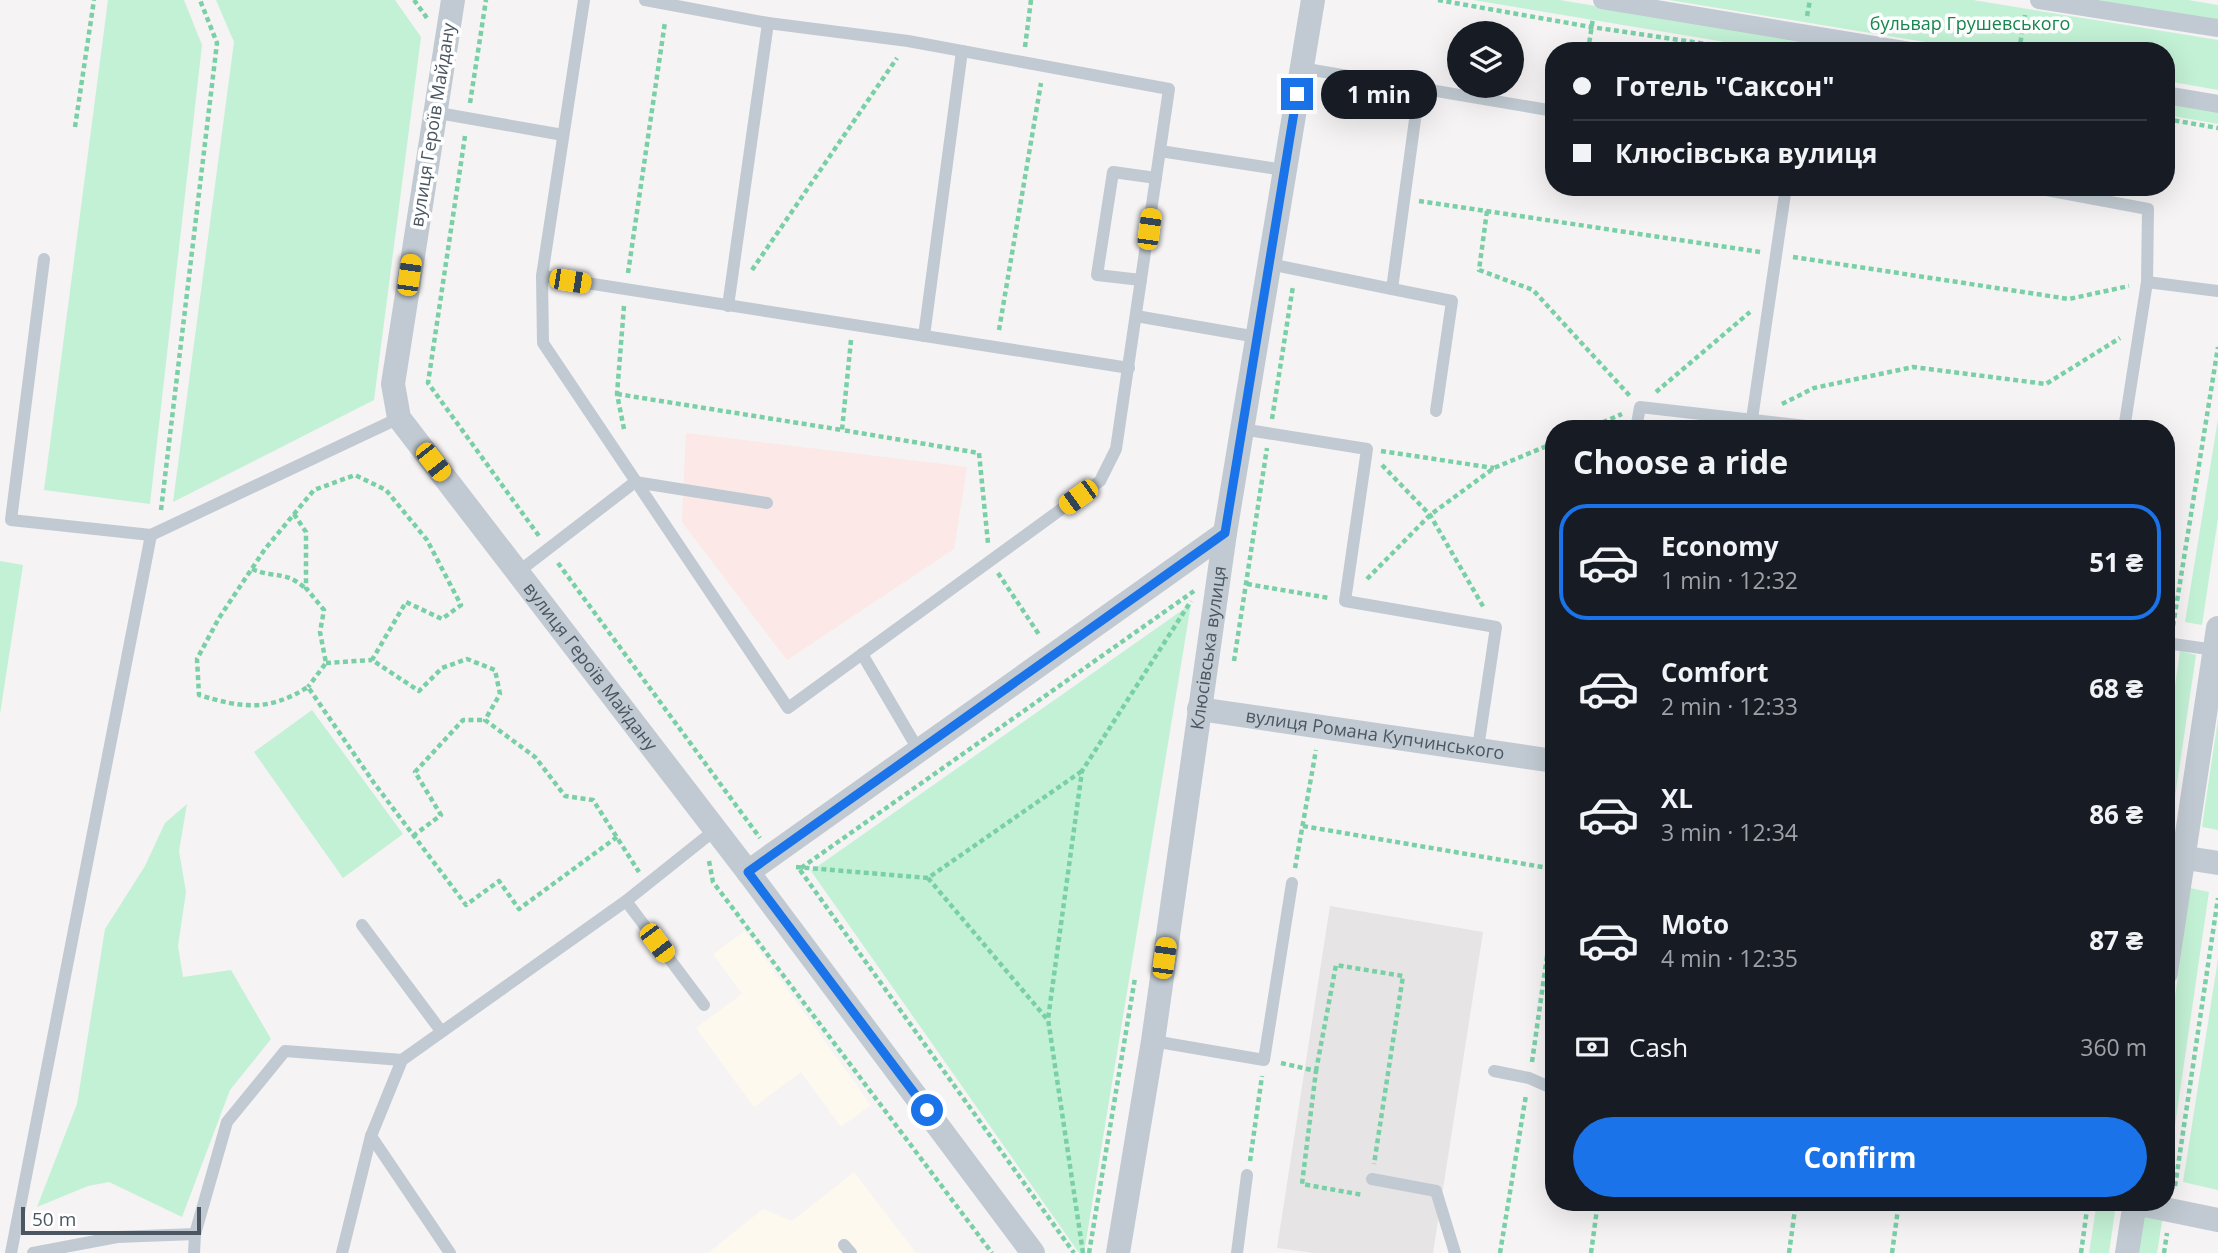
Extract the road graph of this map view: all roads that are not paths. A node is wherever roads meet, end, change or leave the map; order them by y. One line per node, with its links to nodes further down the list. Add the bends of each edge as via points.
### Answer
1 (453, 0): 16 (street, вулиця Героїв Майдану)
2 (584, 0): 17 (lane)
3 (645, 0): 7 (lane)
4 (1313, 0): 11 (street, Клюсівська вулиця)
5 (2039, 0): 8 (street)
6 (1598, 7): 9 (street)
7 (768, 23): 10 (lane); 30 (lane)
8 (2218, 28)
9 (1846, 42)
10 (962, 51): 18 (lane, via 1169,89); 32 (lane)
11 (1301, 68): 12 (lane); 19 (street, Клюсівська вулиця)
12 (1419, 90): 15 (lane); 28 (lane)
13 (2175, 97): 14 (street)
14 (2218, 104)
15 (1545, 110)
16 (433, 112): 17 (lane); 36 (street, вулиця Героїв Майдану, via 393,384)
17 (563, 135): 25 (lane)
18 (1160, 151): 19 (lane); 20 (lane)
19 (1284, 170): 24 (street, Клюсівська вулиця)
20 (1156, 178): 26 (lane); 26 (lane, via 1112,172 1097,275)
21 (1785, 196): 37 (lane)
22 (2078, 196): 27 (lane, via 2148,209)
23 (44, 259): 44 (lane)
24 (1269, 264): 28 (lane); 33 (street, Клюсівська вулиця)
25 (542, 276): 30 (lane); 42 (lane, via 543,343)
26 (1142, 279): 31 (lane)
27 (2147, 282): 29 (lane); 40 (lane)
28 (1392, 289): 35 (lane, via 1452,301)
29 (2218, 291)
30 (728, 306): 32 (lane)
31 (1136, 316): 33 (lane); 34 (lane)
32 (924, 336): 34 (lane)
33 (1257, 337): 41 (street, Клюсівська вулиця)
34 (1129, 368): 50 (lane, via 1116,449 1100,481)
35 (1436, 411)
36 (399, 418): 46 (lane); 47 (street, вулиця Героїв Майдану)
37 (1752, 419): 38 (lane, via 1640,407); 39 (lane)
38 (1638, 420)
39 (1760, 420)
40 (2125, 420)
41 (1242, 429): 45 (street, Клюсівська вулиця); 52 (lane, via 1367,449 1345,601 1496,627)
42 (635, 482): 43 (lane); 47 (lane); 50 (lane, via 788,708)
43 (767, 503)
44 (5, 519): 46 (lane)
45 (1225, 533): 51 (street, Клюсівська вулиця); 53 (street)
46 (151, 535): 76 (lane)
47 (518, 572): 55 (street, вулиця Героїв Майдану)
48 (2216, 639): 49 (lane); 56 (street)
49 (2175, 643)
50 (862, 654): 53 (lane)
51 (1199, 709): 52 (street, вулиця Романа Купчинського); 64 (street, Клюсівська вулиця)
52 (1478, 748): 54 (street, вулиця Романа Купчинського)
53 (919, 751): 58 (street)
54 (1545, 759)
55 (715, 830): 58 (street, вулиця Героїв Майдану); 60 (lane)
56 (2175, 857): 57 (street)
57 (2218, 863)
58 (748, 872): 75 (street, вулиця Героїв Майдану)
59 (1292, 883): 64 (lane, via 1264,1060)
60 (626, 901): 62 (lane); 63 (lane)
61 (362, 925): 63 (lane)
62 (704, 1005)
63 (441, 1031): 65 (lane)
64 (1153, 1041): 81 (street, Клюсівська вулиця)
65 (402, 1060): 68 (lane); 74 (lane, via 285,1051 227,1122)
66 (1494, 1071): 67 (lane)
67 (1545, 1085)
68 (371, 1136): 79 (lane); 80 (lane)
69 (1247, 1175): 82 (lane)
70 (1372, 1179): 83 (lane, via 1436,1191)
71 (2175, 1210): 73 (street)
72 (2133, 1211): 84 (street)
73 (2218, 1220)
74 (195, 1234): 77 (lane, via 117,1237); 78 (lane)
75 (1028, 1251)
76 (11, 1253)
77 (33, 1253)
78 (194, 1253)
79 (342, 1253)
80 (450, 1253)
81 (1118, 1253)
82 (1237, 1253)
83 (1455, 1253)
84 (2127, 1253)

